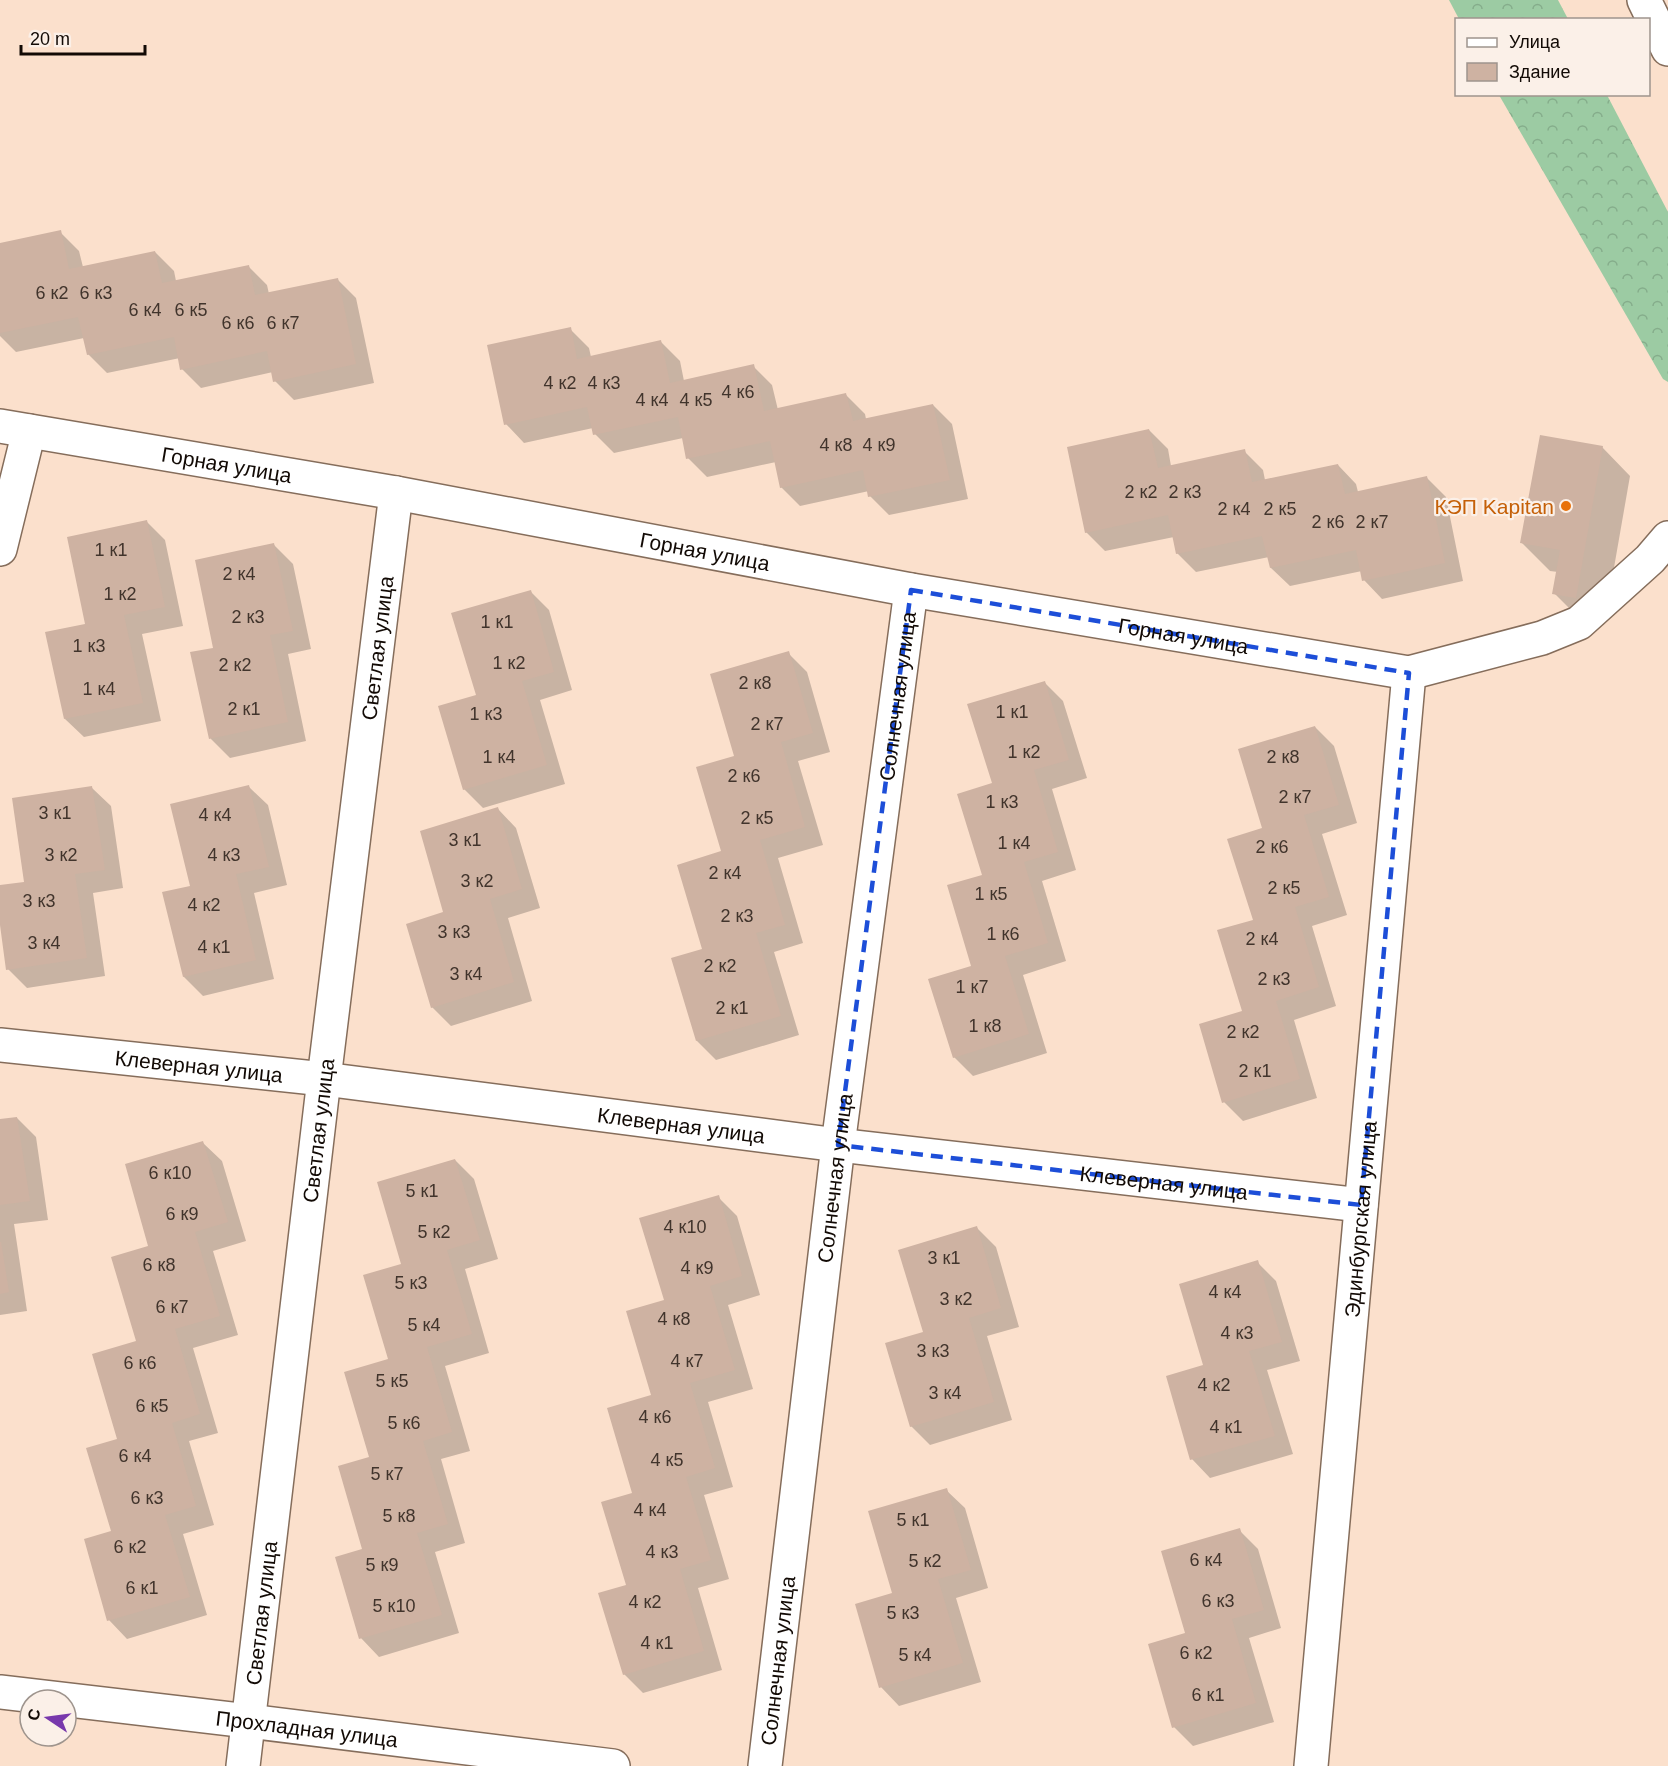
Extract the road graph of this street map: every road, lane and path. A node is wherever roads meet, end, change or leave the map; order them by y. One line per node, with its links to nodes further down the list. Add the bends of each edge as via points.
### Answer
1 (1644, 0): 2 (street)
2 (1668, 49)
3 (14, 429): 4 (street, Горная улица); 6 (street)
4 (396, 493): 7 (street, Горная улица); 10 (street, Светлая улица)
5 (1668, 538): 8 (street, via 1579,624 1542,638)
6 (0, 549)
7 (911, 590): 8 (street, Горная улица); 11 (street, Солнечная улица)
8 (1409, 673): 12 (street, Эдинбургская улица)
9 (0, 1045): 10 (street, Клеверная улица)
10 (324, 1079): 11 (street, Клеверная улица); 14 (street, Светлая улица)
11 (838, 1145): 12 (street, Клеверная улица); 17 (street, Солнечная улица)
12 (1361, 1205): 18 (street, Эдинбургская улица)
13 (0, 1692): 14 (street, Прохладная улица)
14 (248, 1721): 15 (street, Светлая улица); 16 (street, Прохладная улица)
15 (243, 1766)
16 (613, 1766)
17 (765, 1766)
18 (1311, 1766)

